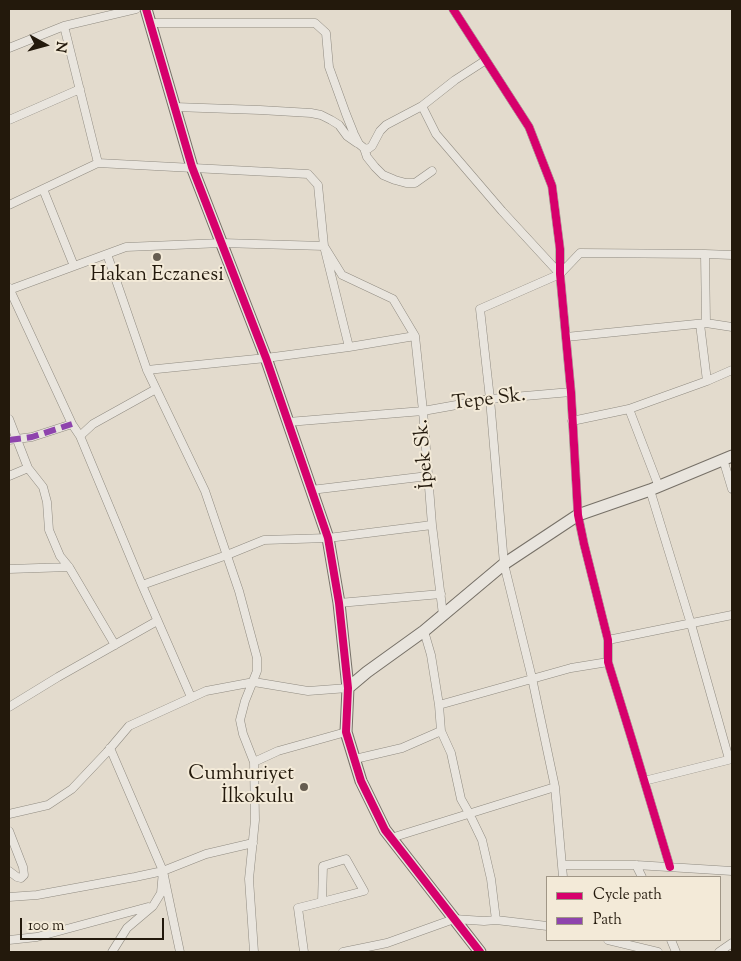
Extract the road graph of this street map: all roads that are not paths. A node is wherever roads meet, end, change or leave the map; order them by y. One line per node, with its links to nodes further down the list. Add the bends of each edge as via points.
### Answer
1 (136, 9): 5 (street)
2 (146, 9): 4 (street)
3 (453, 9): 7 (street)
4 (150, 23): 10 (street); 12 (street, via 315,23 326,33 329,67)
5 (64, 26): 6 (street); 8 (street)
6 (9, 48)
7 (486, 60): 9 (street); 24 (street, via 529,127 552,186)
8 (80, 89): 11 (street); 13 (street)
9 (422, 106): 12 (street, via 386,124 368,149); 24 (street, via 436,134)
10 (175, 107): 12 (street, via 316,114 331,120); 14 (street)
11 (9, 120)
12 (361, 146): 15 (street, via 383,175 406,184 415,183)
13 (98, 163): 14 (street); 16 (street)
14 (192, 167): 18 (street); 19 (street, via 308,174 318,185)
15 (432, 171)
16 (43, 189): 17 (street); 23 (street)
17 (9, 205)
18 (222, 243): 19 (street); 20 (street, via 126,247); 31 (street)
19 (324, 246): 28 (street, İpek Sk., via 342,275 393,299); 30 (street)
20 (107, 254): 23 (street); 32 (street)
21 (705, 254): 22 (street); 24 (street, via 580,253); 26 (street)
22 (732, 255)
23 (74, 266): 25 (street)
24 (560, 274): 29 (street); 37 (street, via 480,309)
25 (9, 289): 43 (street)
26 (703, 323): 27 (street); 29 (street); 34 (street)
27 (732, 327)
28 (415, 336): 30 (street); 39 (street, İpek Sk.)
29 (566, 337): 36 (street)
30 (349, 348): 31 (street)
31 (266, 358): 32 (street); 42 (street)
32 (147, 370): 35 (street)
33 (732, 370): 34 (street)
34 (707, 381): 38 (street)
35 (156, 388): 44 (street, via 93,424); 56 (street, via 205,491)
36 (571, 392): 37 (street, Tepe Sk.); 41 (street)
37 (490, 399): 39 (street, Tepe Sk.); 57 (street)
38 (629, 408): 41 (street); 50 (street)
39 (423, 411): 42 (street, Tepe Sk.); 49 (street, İpek Sk.)
40 (9, 419): 45 (street)
41 (572, 421): 53 (street)
42 (288, 422): 52 (street)
43 (72, 424): 44 (street); 45 (street, via 32,437)
44 (80, 436): 60 (street)
45 (13, 439): 47 (street)
46 (728, 458): 50 (street); 51 (street)
47 (28, 468): 48 (street); 58 (street, via 43,487 49,530 60,556)
48 (9, 476)
49 (428, 476): 52 (street); 54 (street, İpek Sk.)
50 (655, 488): 53 (street); 66 (street)
51 (732, 489)
52 (311, 490): 55 (street)
53 (578, 515): 57 (street); 68 (street)
54 (432, 526): 55 (street); 61 (street, İpek Sk.)
55 (328, 538): 56 (street, via 264,540); 62 (street)
56 (227, 555): 60 (street); 72 (street, via 257,658 258,671)
57 (504, 564): 63 (street); 71 (street)
58 (69, 567): 59 (street); 69 (street)
59 (9, 569)
60 (142, 585): 65 (street)
61 (441, 594): 62 (street); 63 (street, İpek Sk.)
62 (339, 603): 73 (street)
63 (444, 615): 67 (street)
64 (732, 615): 66 (street)
65 (158, 621): 69 (street); 74 (street)
66 (692, 624): 68 (street); 81 (street)
67 (424, 631): 73 (street); 75 (street)
68 (608, 640): 70 (street)
69 (115, 645): 76 (street)
70 (608, 662): 71 (street); 83 (street)
71 (532, 678): 75 (street); 84 (street)
72 (254, 682): 73 (street, via 308,691); 74 (street, via 206,691); 82 (street, via 240,720)
73 (348, 688): 78 (street)
74 (192, 697): 79 (street, via 129,726)
75 (439, 705): 77 (street)
76 (9, 707)
77 (441, 731): 80 (street, via 402,748); 85 (street, via 451,754 461,799)
78 (346, 732): 80 (street); 82 (street)
79 (110, 748): 86 (street, via 72,789 48,805); 94 (street)
80 (355, 759): 88 (street, via 361,781)
81 (731, 759): 83 (street)
82 (254, 762): 89 (street)
83 (644, 781): 92 (street)
84 (556, 786): 85 (street); 90 (street)
85 (469, 813): 88 (street); 102 (street, via 482,840)
86 (9, 814)
87 (9, 831): 93 (street, via 24,875 17,877)
88 (391, 838): 101 (street)
89 (253, 843): 94 (street, via 206,854); 109 (street, via 249,879)
90 (562, 865): 91 (street); 96 (street)
91 (636, 866): 92 (street); 97 (street)
92 (670, 867): 95 (street)
93 (9, 871)
94 (163, 871): 98 (street, via 37,895); 100 (street, via 161,893); 108 (street)
95 (732, 871)
96 (562, 876)
97 (641, 876)
98 (9, 897)
99 (322, 902): 99 (street, via 364,892 346,859 323,866); 110 (street, via 298,908)
100 (153, 906): 104 (street, via 37,937); 107 (street, via 127,928)
101 (454, 919): 102 (street); 111 (street, via 387,943); 112 (street)
102 (496, 920): 103 (street)
103 (546, 926)
104 (9, 940)
105 (612, 941): 113 (street)
106 (732, 944): 114 (street)
107 (112, 952)
108 (180, 952)
109 (254, 952)
110 (304, 952)
111 (343, 952)
112 (480, 952)
113 (658, 952)
114 (719, 952)

